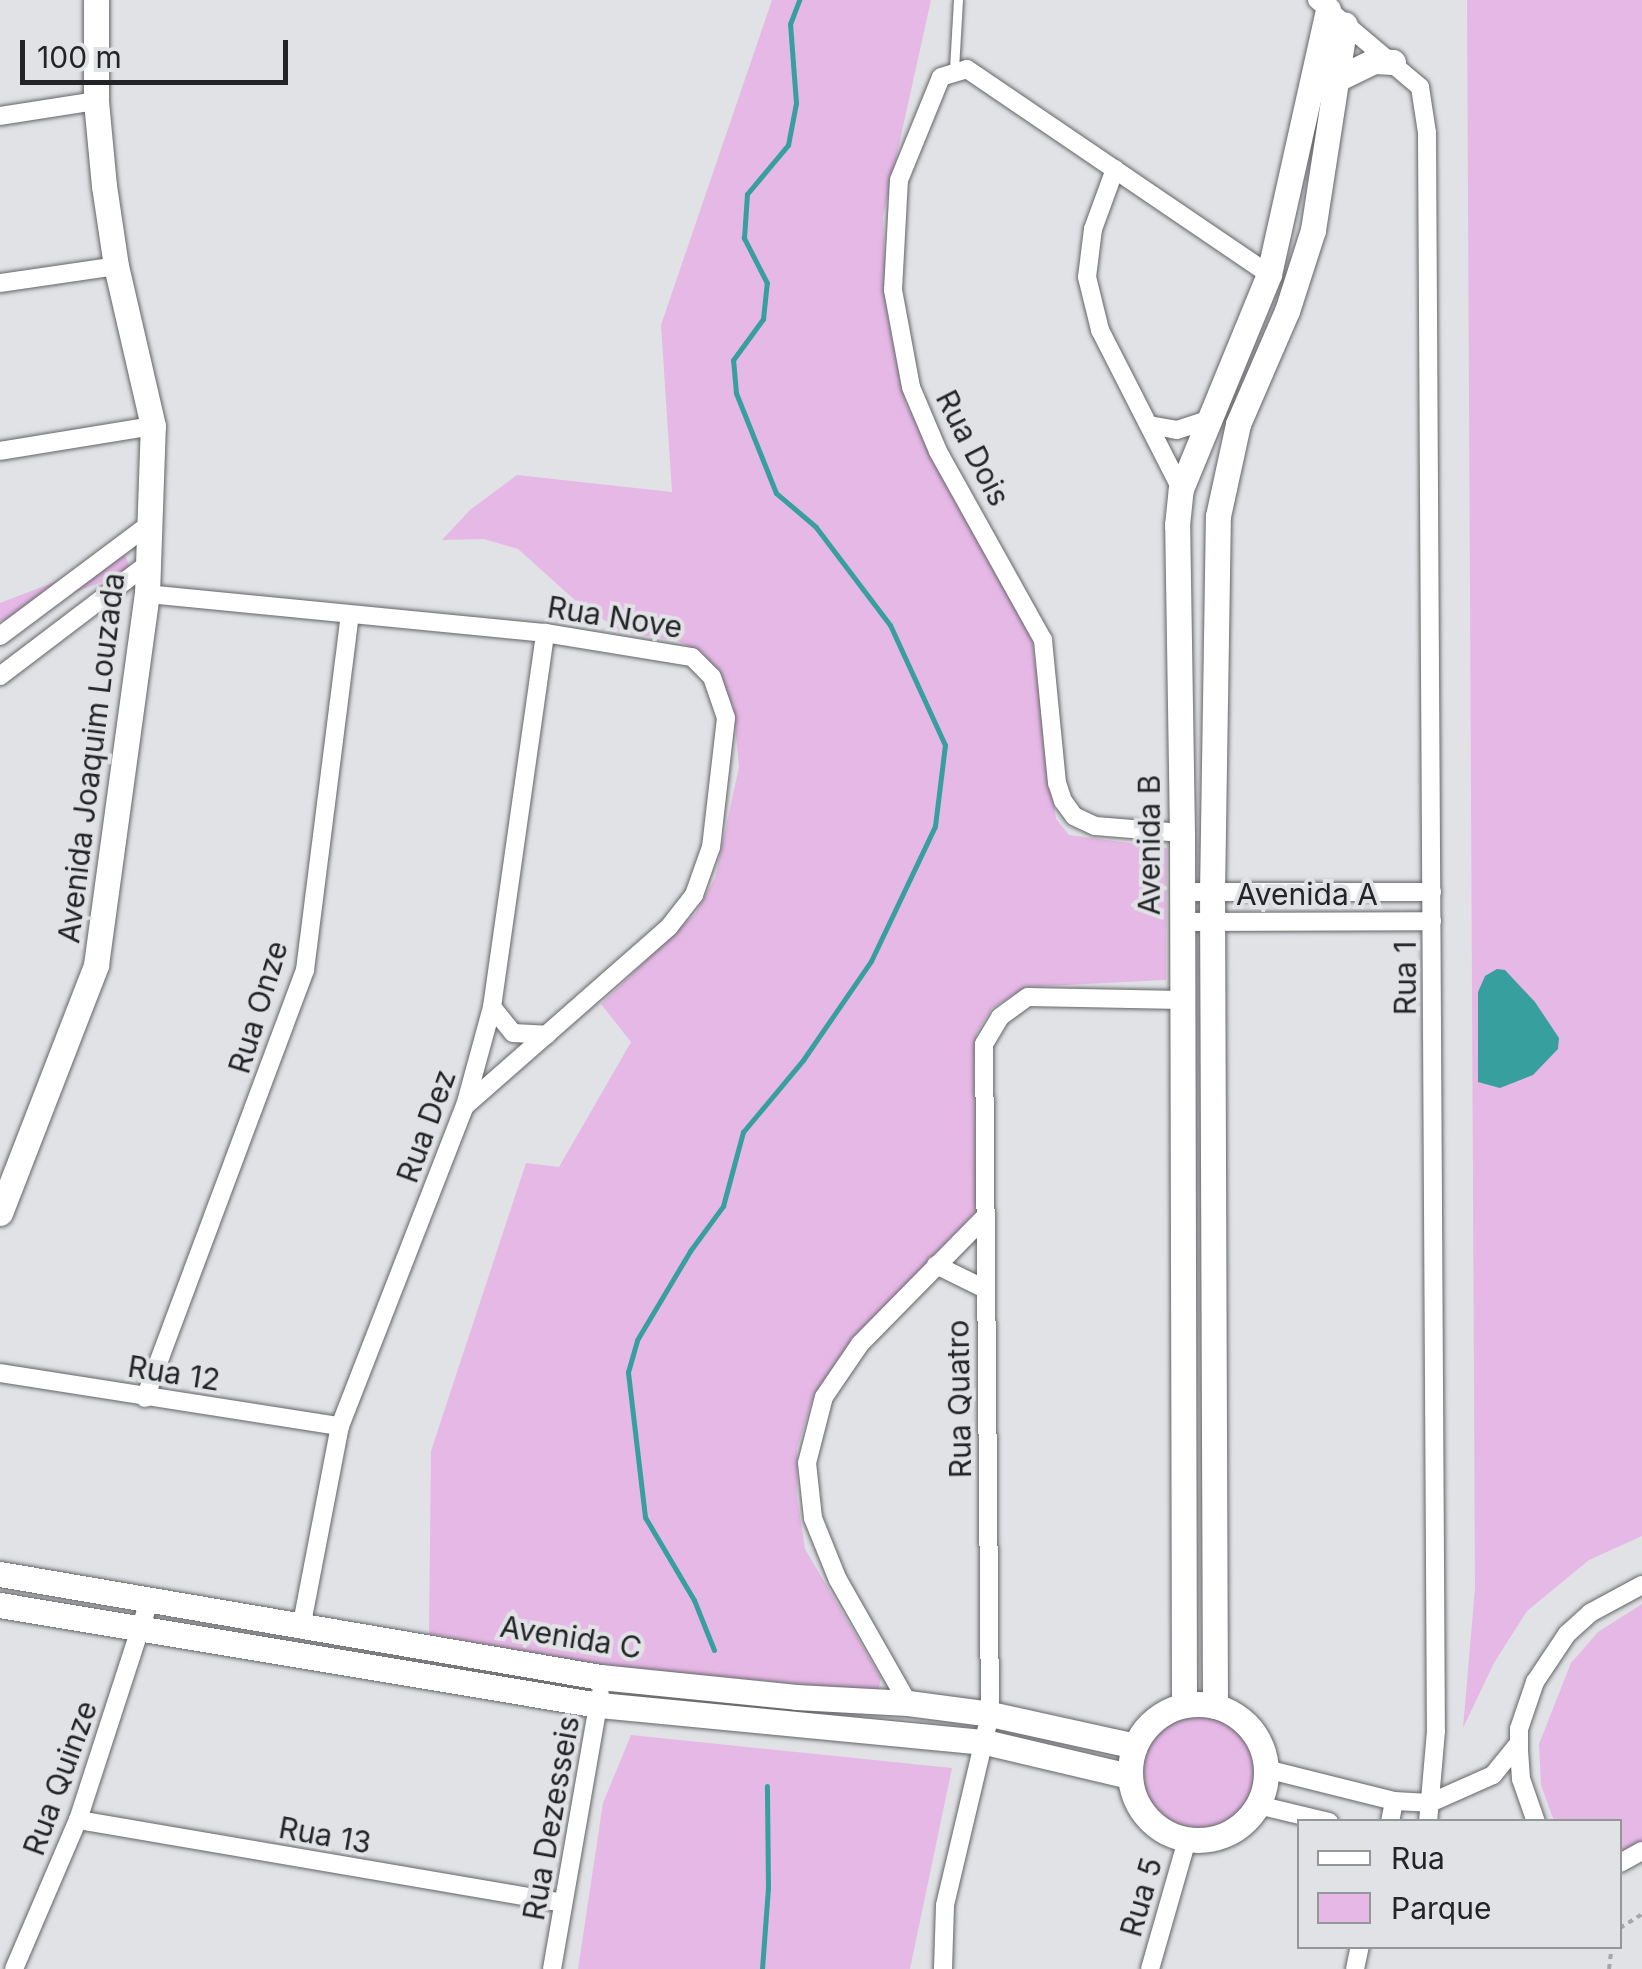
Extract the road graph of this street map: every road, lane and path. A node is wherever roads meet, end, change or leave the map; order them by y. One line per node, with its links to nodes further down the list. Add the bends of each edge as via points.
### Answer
1 (96, 0): 7 (street, Avenida Joaquim Louzada)
2 (958, 0): 5 (lane)
3 (1330, 11): 4 (street, Rua 1); 6 (street, Avenida B); 11 (street, Avenida B)
4 (1392, 62): 6 (street, via 1374,61); 27 (street, Rua 1, via 1420,87 1428,133)
5 (954, 70): 9 (street, via 967,69); 25 (street, Rua Dois, via 941,77 900,180 893,290 911,388 938,451 1043,640 1063,802 1095,826)
6 (1337, 79): 28 (street, Avenida B, via 1314,230 1238,424 1218,516)
7 (96, 101): 8 (street); 10 (street, Avenida Joaquim Louzada)
8 (0, 116)
9 (1115, 169): 11 (street); 14 (street, via 1093,229 1088,277 1100,330)
10 (116, 266): 12 (street); 15 (street, Avenida Joaquim Louzada)
11 (1269, 274): 13 (street, Avenida B)
12 (0, 284)
13 (1207, 420): 14 (street, via 1177,430); 17 (street, Avenida B)
14 (1149, 425): 17 (street)
15 (153, 426): 16 (street); 18 (street, Avenida Joaquim Louzada)
16 (0, 451)
17 (1181, 490): 25 (street, Avenida B, via 1176,525)
18 (147, 526): 19 (street, Avenida Joaquim Louzada); 23 (street)
19 (149, 563): 20 (street, Avenida Joaquim Louzada); 24 (street)
20 (147, 594): 21 (street, Rua Nove); 36 (street, Avenida Joaquim Louzada, via 96,965)
21 (350, 614): 22 (street, Rua Nove); 41 (street, Rua Onze, via 305,970)
22 (545, 633): 33 (street, Rua Dez); 34 (street, Rua Nove, via 692,657 712,677 726,718 711,846 694,895 669,927)
23 (0, 636)
24 (0, 676)
25 (1182, 833): 26 (street, Avenida B)
26 (1182, 892): 28 (street, Avenida A); 30 (street, Avenida B)
27 (1432, 892): 28 (street, Avenida A); 29 (street, Rua 1)
28 (1212, 893): 31 (street, Avenida B)
29 (1432, 921): 31 (street, Avenida A); 62 (street, Rua 1, via 1436,1730)
30 (1182, 922): 31 (street, Avenida A); 32 (street, Avenida B)
31 (1212, 922): 53 (street, Avenida B)
32 (1182, 1000): 37 (street, Rua Quatro, via 1028,997 1000,1017 984,1044); 52 (street, Avenida B)
33 (492, 1007): 34 (street, via 513,1033); 35 (street, Rua Dez)
34 (548, 1035): 35 (street, Rua Nove)
35 (466, 1106): 42 (street, Rua Dez)
36 (0, 1213)
37 (984, 1218): 38 (street); 39 (street, Rua Quatro)
38 (936, 1265): 39 (street); 50 (street, via 860,1344 824,1398 806,1463 813,1518 838,1580)
39 (985, 1288): 54 (street, Rua Quatro)
40 (0, 1373): 41 (street, Rua 12)
41 (146, 1398): 42 (street, Rua 12)
42 (340, 1426): 47 (street, Rua Dez)
43 (0, 1574): 45 (street, Avenida C)
44 (1642, 1584): 56 (street, via 1590,1613 1549,1657 1526,1705)
45 (149, 1602): 47 (street, Avenida C); 48 (street, Rua Quinze)
46 (0, 1606): 48 (street, Avenida C)
47 (302, 1623): 49 (street, Avenida C)
48 (140, 1628): 51 (street, Avenida C); 66 (street, Rua Quinze)
49 (600, 1677): 50 (street, Avenida C); 51 (street, Rua Dezesseis)
50 (908, 1703): 54 (street, Avenida C)
51 (600, 1705): 55 (street, Avenida C); 68 (street, Rua Dezesseis)
52 (1184, 1706): 53 (street); 57 (street, via 1146,1727)
53 (1215, 1706): 58 (street, via 1251,1729)
54 (990, 1714): 55 (street, Rua Quatro); 57 (street, Avenida C)
55 (985, 1742): 59 (street, Avenida C); 71 (street, Rua Quatro, via 945,1905)
56 (1519, 1743): 62 (street, via 1492,1775); 65 (street, via 1521,1779)
57 (1134, 1746): 59 (street)
58 (1266, 1769): 60 (street); 61 (street)
59 (1129, 1776): 67 (street, via 1146,1818)
60 (1394, 1801): 62 (street); 64 (street)
61 (1258, 1805): 63 (street); 67 (street, via 1228,1834)
62 (1429, 1812)
63 (1316, 1819)
64 (1391, 1819)
65 (1535, 1819)
66 (78, 1820): 68 (street, Rua 13); 69 (street, Rua Quinze)
67 (1186, 1840): 72 (street, Rua 5)
68 (563, 1904): 70 (street, Rua Dezesseis)
69 (14, 1969)
70 (552, 1969)
71 (944, 1969)
72 (1150, 1969)

